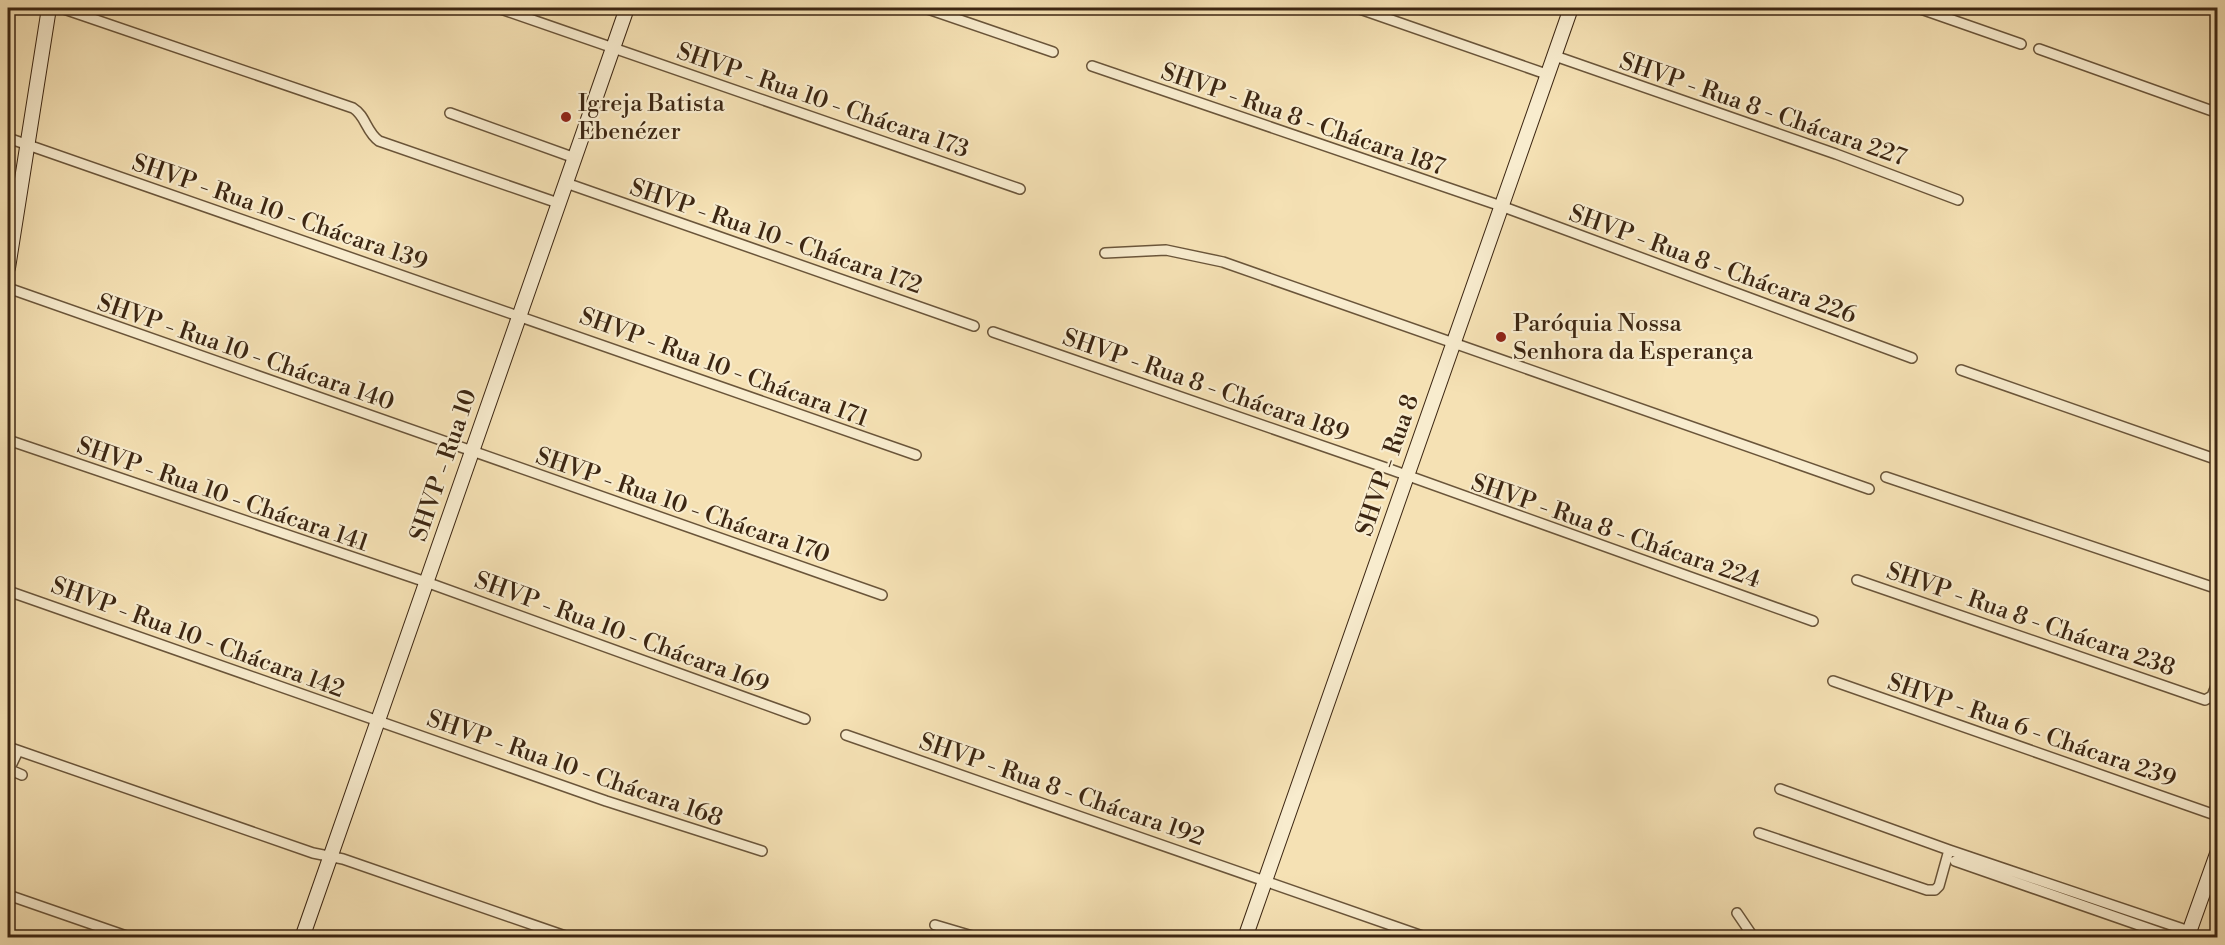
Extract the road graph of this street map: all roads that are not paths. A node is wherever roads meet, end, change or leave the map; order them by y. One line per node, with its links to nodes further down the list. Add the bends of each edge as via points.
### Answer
1 (49, 8): 19 (street)
2 (61, 8): 24 (street, via 353,108 379,141)
3 (498, 8): 10 (street, SHVP - Rua 10 - Chácara 173)
4 (627, 8): 10 (street, SHVP - Rua 10)
5 (925, 8): 12 (street)
6 (1357, 8): 15 (street)
7 (1572, 8): 13 (street, SHVP - Rua 8)
8 (1918, 8): 9 (street)
9 (2021, 44)
10 (613, 48): 20 (street, SHVP - Rua 10); 22 (street, SHVP - Rua 10 - Chácara 173)
11 (2039, 49): 17 (street)
12 (1053, 52)
13 (1555, 56): 15 (street, SHVP - Rua 8); 23 (street, SHVP - Rua 8 - Chácara 227)
14 (1092, 66): 25 (street, SHVP - Rua 8 - Chácara 187)
15 (1549, 75): 25 (street, SHVP - Rua 8)
16 (450, 113): 20 (street)
17 (2217, 113)
18 (8, 138): 19 (street, SHVP - Rua 10 - Chácara 139)
19 (27, 146): 27 (street); 29 (street, SHVP - Rua 10 - Chácara 139)
20 (574, 158): 21 (street, SHVP - Rua 10)
21 (566, 183): 24 (street, SHVP - Rua 10); 30 (street, SHVP - Rua 10 - Chácara 172)
22 (1020, 189)
23 (1958, 200)
24 (558, 203): 29 (street, SHVP - Rua 10)
25 (1501, 206): 32 (street, SHVP - Rua 8); 33 (street, SHVP - Rua 8 - Chácara 226)
26 (1105, 253): 32 (street, via 1166,250 1214,260)
27 (8, 268)
28 (8, 288): 36 (street, SHVP - Rua 10 - Chácara 140)
29 (519, 315): 36 (street, SHVP - Rua 10); 37 (street, SHVP - Rua 10 - Chácara 171)
30 (974, 326)
31 (993, 332): 39 (street, SHVP - Rua 8 - Chácara 189)
32 (1452, 345): 39 (street, SHVP - Rua 8); 41 (street)
33 (1912, 358)
34 (1961, 370): 38 (street)
35 (8, 440): 43 (street, SHVP - Rua 10 - Chácara 141)
36 (471, 452): 43 (street, SHVP - Rua 10); 46 (street, SHVP - Rua 10 - Chácara 170)
37 (916, 455)
38 (2217, 460)
39 (1407, 477): 47 (street, SHVP - Rua 8 - Chácara 224); 65 (street, SHVP - Rua 8)
40 (1886, 477): 44 (street)
41 (1869, 489)
42 (1857, 580): 49 (street, SHVP - Rua 8 - Chácara 238, via 2205,699 2212,696)
43 (426, 582): 50 (street, SHVP - Rua 10 - Chácara 169); 51 (street, SHVP - Rua 10)
44 (2217, 589)
45 (8, 591): 51 (street, SHVP - Rua 10 - Chácara 142)
46 (882, 595)
47 (1813, 621)
48 (1833, 681): 58 (street, SHVP - Rua 6 - Chácara 239)
49 (2217, 682)
50 (805, 719)
51 (376, 721): 61 (street, SHVP - Rua 10 - Chácara 168); 63 (street, SHVP - Rua 10)
52 (846, 735): 65 (street, SHVP - Rua 8 - Chácara 192)
53 (8, 747): 54 (street)
54 (18, 751): 55 (street); 63 (street)
55 (8, 770): 56 (street)
56 (22, 775)
57 (1780, 789): 60 (street)
58 (2217, 816)
59 (1759, 833): 60 (street, via 1927,890 1939,886)
60 (1949, 850): 69 (street)
61 (762, 851)
62 (2217, 851): 69 (street)
63 (330, 857): 71 (street, SHVP - Rua 10); 72 (street)
64 (1956, 861): 69 (street)
65 (1266, 880): 74 (street, SHVP - Rua 8); 75 (street, SHVP - Rua 8 - Chácara 192)
66 (8, 894): 70 (street)
67 (1737, 913): 76 (street)
68 (935, 925): 73 (street)
69 (2184, 935)
70 (132, 938)
71 (302, 938)
72 (571, 938)
73 (979, 938)
74 (1245, 938)
75 (1428, 938)
76 (1754, 938)

